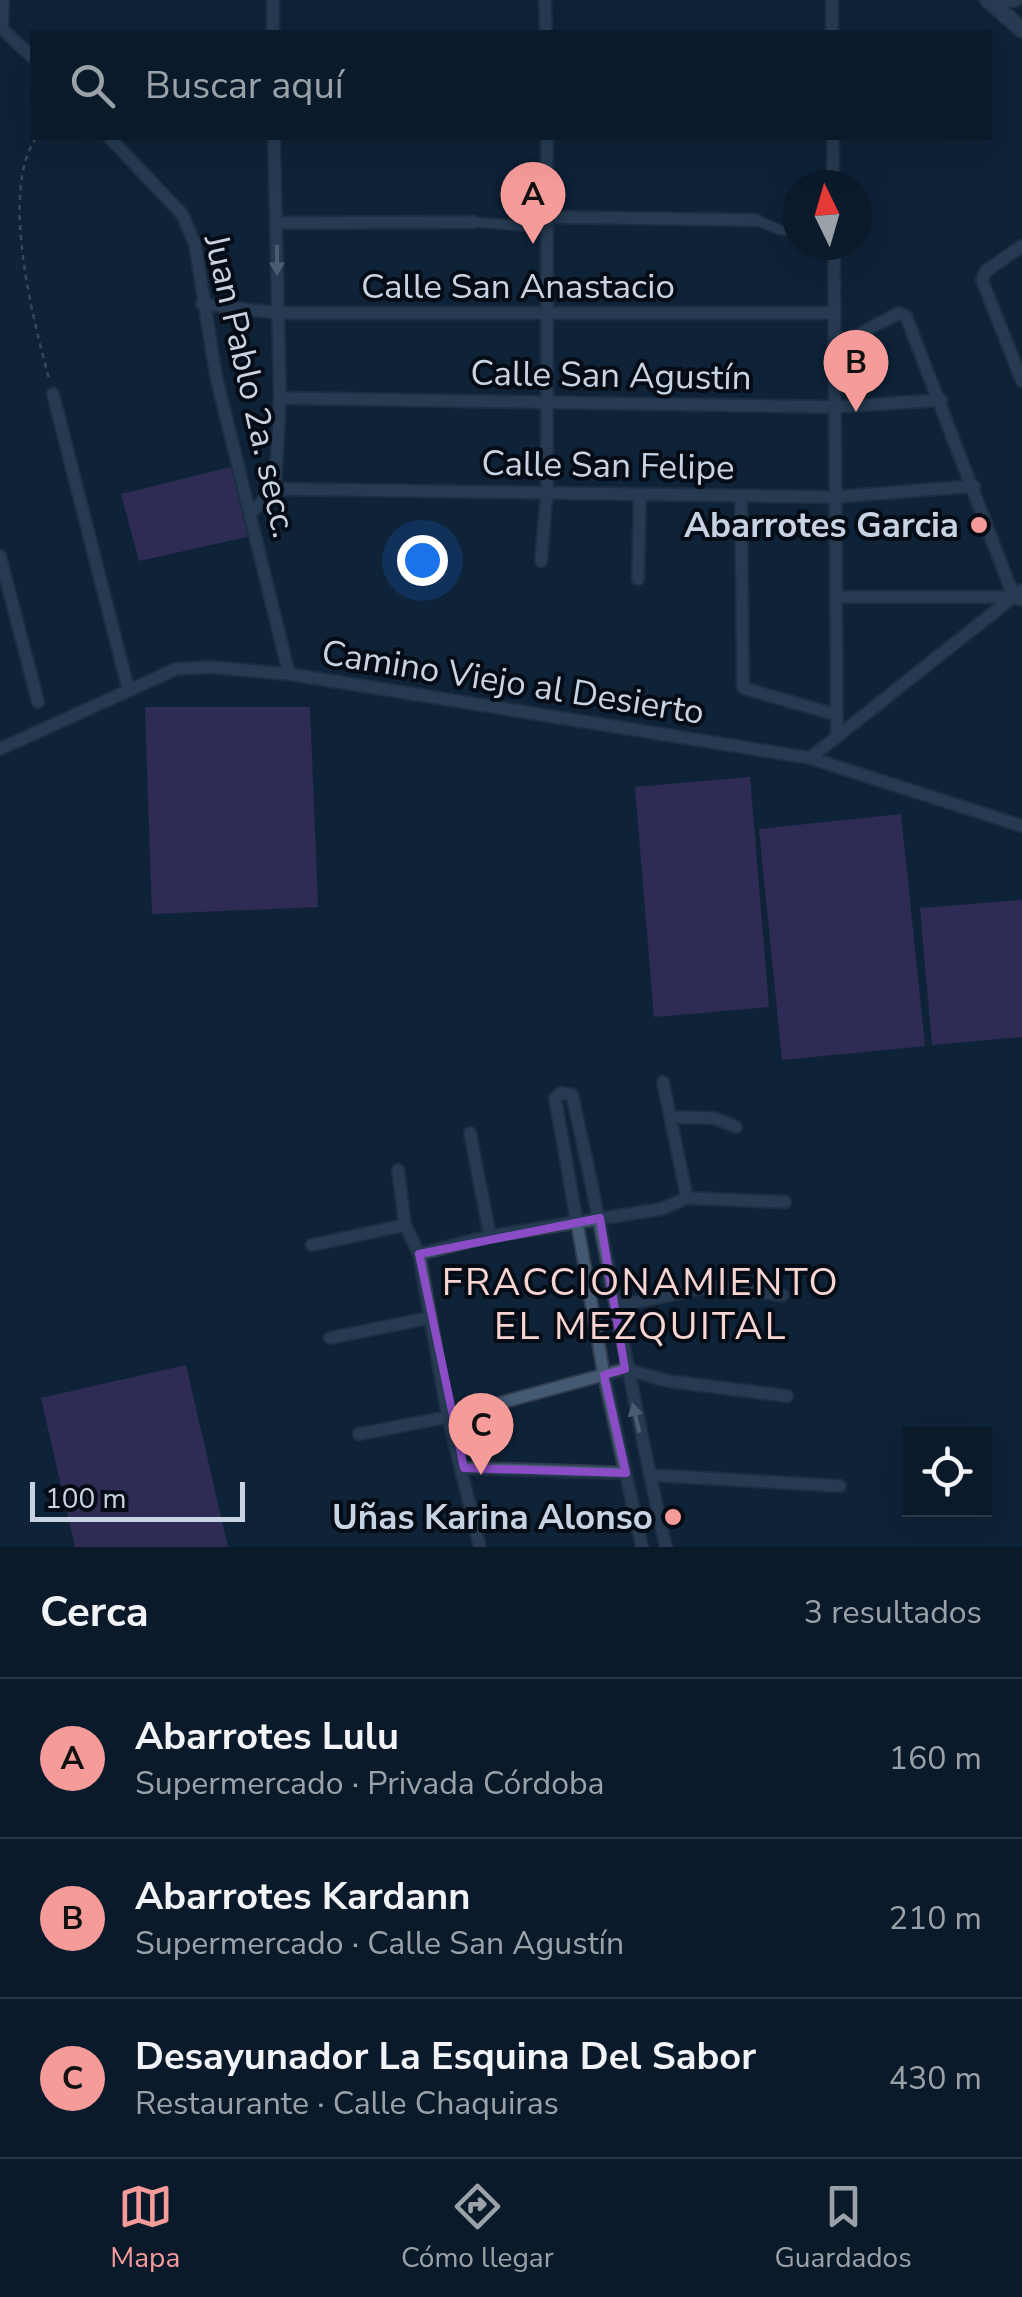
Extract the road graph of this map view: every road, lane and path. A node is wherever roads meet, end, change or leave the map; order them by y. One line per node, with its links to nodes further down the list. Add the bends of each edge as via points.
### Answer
1 (3, 0): 7 (street)
2 (273, 0): 8 (street)
3 (545, 0): 9 (street)
4 (832, 0): 10 (street)
5 (1016, 0): 6 (street)
6 (990, 2): 11 (street)
7 (1, 28): 12 (street)
8 (273, 30)
9 (546, 30)
10 (832, 30)
11 (1022, 30)
12 (27, 46)
13 (34, 140): 18 (path)
14 (112, 140): 30 (street, Juan Pablo 2a. secc., via 182,214 195,244)
15 (274, 140): 24 (street)
16 (547, 140): 23 (street)
17 (833, 140): 19 (street)
18 (23, 150)
19 (833, 170)
20 (12, 192): 25 (path)
21 (756, 220): 23 (street); 26 (street)
22 (473, 222): 23 (street); 24 (street)
23 (547, 222): 32 (street)
24 (277, 223): 31 (street, one-way to 31)
25 (12, 228)
26 (782, 230)
27 (1022, 246): 35 (street, via 982,280)
28 (834, 260): 33 (street)
29 (19, 277): 36 (path)
30 (202, 304): 31 (street, Calle San Anastacio); 47 (street, Juan Pablo 2a. secc.)
31 (277, 313): 32 (street, Calle San Anastacio); 37 (street)
32 (547, 314): 33 (street, Calle San Anastacio); 39 (street)
33 (834, 314): 34 (street)
34 (834, 347): 38 (street, via 899,313 906,316); 40 (street)
35 (1022, 381)
36 (53, 394): 55 (street)
37 (280, 398): 39 (street, Calle San Agustín); 42 (street)
38 (942, 400): 40 (street, Calle San Agustín); 41 (street)
39 (548, 401): 40 (street, Calle San Agustín); 43 (street)
40 (834, 406): 46 (street)
41 (974, 486): 46 (street, Calle San Felipe); 52 (street)
42 (275, 489): 43 (street, Calle San Felipe); 47 (street)
43 (546, 490): 44 (street, Calle San Felipe); 49 (street)
44 (640, 495): 45 (street, Calle San Felipe); 50 (street)
45 (740, 496): 46 (street, Calle San Felipe); 57 (street, via 743,688)
46 (835, 497): 53 (street)
47 (251, 513): 54 (street, Juan Pablo 2a. secc.)
48 (0, 556): 51 (street)
49 (541, 561)
50 (638, 579)
51 (3, 582): 56 (street)
52 (1019, 596): 53 (street); 58 (street)
53 (836, 597): 57 (street)
54 (289, 674): 55 (street, Camino Viejo al Desierto, via 210,667 176,670); 60 (street, Camino Viejo al Desierto)
55 (128, 688): 59 (street, Camino Viejo al Desierto)
56 (38, 702)
57 (837, 716): 58 (street)
58 (837, 736): 60 (street)
59 (0, 749)
60 (810, 758): 61 (street, Camino Viejo al Desierto)
61 (1022, 826)
62 (662, 1082): 63 (street)
63 (671, 1117): 64 (street, via 714,1118); 67 (street)
64 (736, 1127)
65 (470, 1133): 72 (street)
66 (398, 1170): 71 (street)
67 (686, 1198): 68 (street); 69 (street, via 661,1209)
68 (785, 1202)
69 (600, 1218): 70 (street); 70 (street, via 572,1096 561,1092 556,1098); 76 (street)
70 (580, 1221): 72 (street); 80 (street)
71 (405, 1226): 73 (street); 74 (street)
72 (490, 1236): 74 (street)
73 (312, 1246)
74 (419, 1254): 77 (street)
75 (782, 1294): 76 (street, via 714,1286)
76 (617, 1306): 79 (street)
77 (430, 1318): 78 (street); 82 (street)
78 (330, 1338)
79 (625, 1370): 80 (street); 81 (street); 86 (street, one-way to 79)
80 (604, 1374): 82 (street); 85 (street)
81 (787, 1396)
82 (448, 1417): 83 (street); 84 (street)
83 (358, 1434)
84 (464, 1468): 85 (street); 88 (street)
85 (626, 1473): 89 (street)
86 (650, 1476): 87 (street); 90 (street)
87 (840, 1486)
88 (480, 1547)
89 (642, 1547)
90 (666, 1547)

